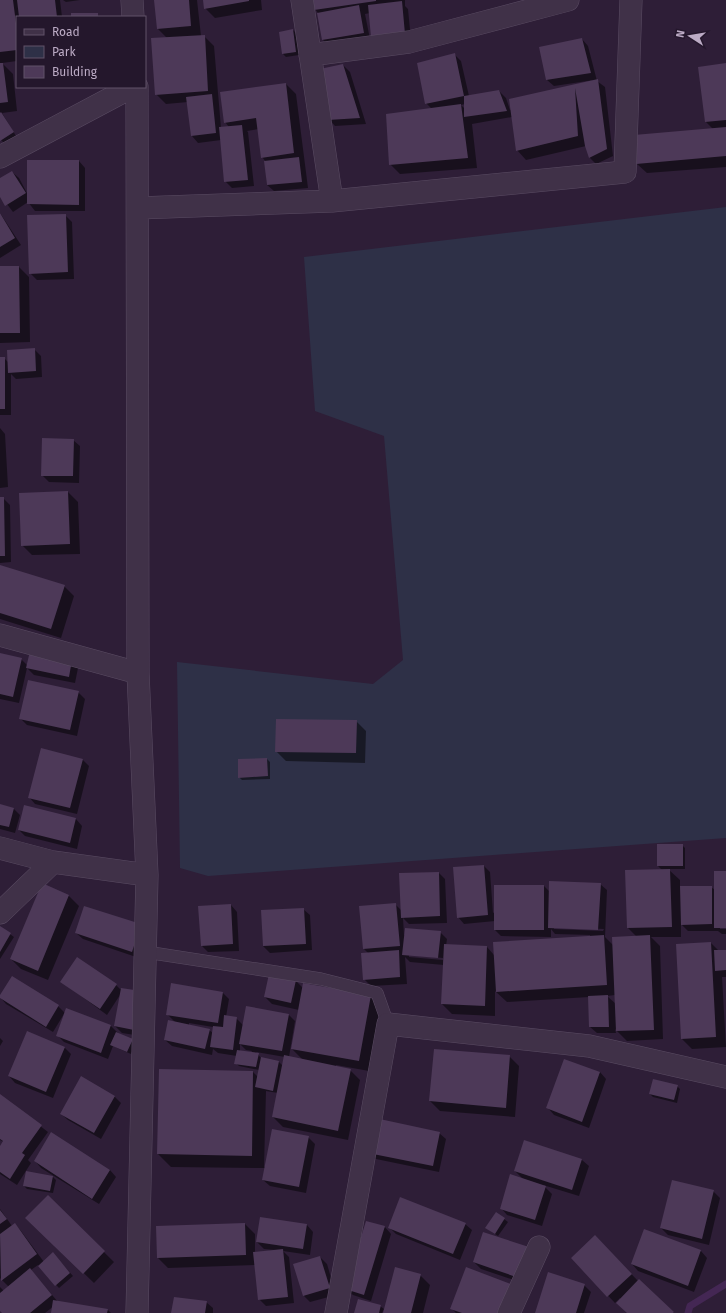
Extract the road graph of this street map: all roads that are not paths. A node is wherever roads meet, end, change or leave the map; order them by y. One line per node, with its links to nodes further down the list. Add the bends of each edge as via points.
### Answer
1 (132, 0): 5 (street)
2 (302, 0): 6 (street)
3 (568, 0): 6 (street, via 409,42)
4 (631, 0): 10 (street, via 625,172)
5 (133, 16)
6 (310, 55): 10 (street)
7 (130, 88): 9 (street)
8 (137, 88): 11 (street)
9 (0, 157)
10 (332, 201): 11 (street)
11 (138, 208): 13 (street)
12 (0, 635): 13 (street)
13 (138, 673): 16 (street)
14 (0, 848): 15 (street)
15 (53, 862): 16 (street); 17 (street)
16 (147, 875): 18 (street)
17 (0, 913)
18 (146, 952): 19 (lane, via 321,979 378,993); 22 (street)
19 (388, 1024): 20 (street, via 589,1046); 23 (street)
20 (726, 1077)
21 (539, 1247): 24 (street)
22 (137, 1313)
23 (336, 1313)
24 (509, 1313)

